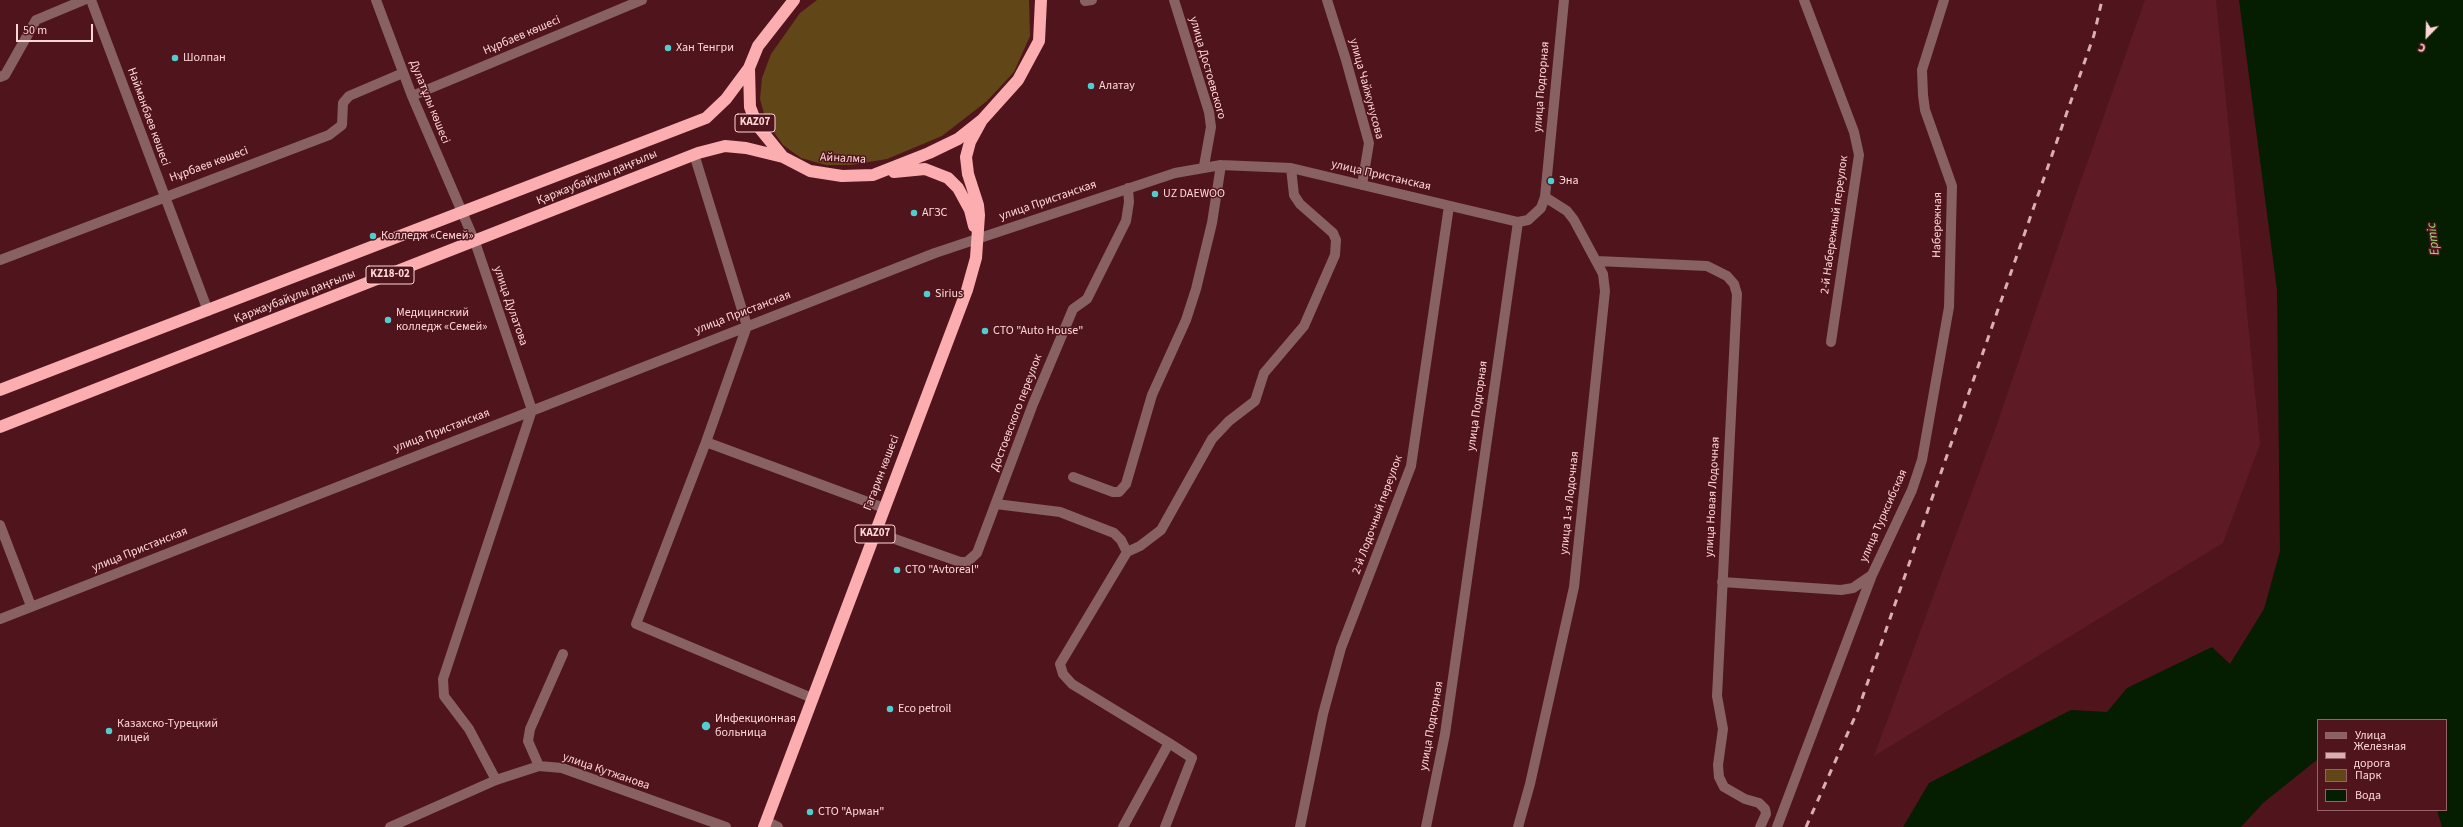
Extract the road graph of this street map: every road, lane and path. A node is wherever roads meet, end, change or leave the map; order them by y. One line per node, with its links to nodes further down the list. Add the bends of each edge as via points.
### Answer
1 (84, 0): 15 (street, via 36,20 5,75)
2 (91, 0): 26 (street, Найманбаев көшесі)
3 (376, 0): 14 (street, Дулатұлы көшесі)
4 (642, 0): 12 (street, Нұрбаев көшесі)
5 (794, 0): 13 (highway, Айналма / KAZ07, via 758,46)
6 (1041, 0): 17 (highway, Айналма / KAZ07, via 1038,41 1018,80)
7 (1174, 0): 21 (street, улица Достоевского, via 1209,112 1211,127)
8 (1327, 0): 24 (street, улица Чайжунусова, via 1369,143)
9 (1564, 0): 27 (street, улица Подгорная)
10 (1804, 0): 37 (street, 2-й Набережный переулок, via 1854,132 1858,155)
11 (1944, 0): 38 (street, Набережная, via 1922,70 1925,110 1952,186 1953,200 1949,307)
12 (628, 2): 16 (street, Нұрбаев көшесі)
13 (749, 68): 19 (highway, Айналма / KAZ07, via 750,107 756,125); 29 (highway, Қаржаубайұлы даңғылы / KZ18-02, via 726,99 706,118)
14 (403, 73): 16 (street, Дулатұлы көшесі); 26 (street, Нұрбаев көшесі, via 349,96 343,103 344,116 338,130)
15 (0, 77)
16 (412, 96): 29 (street, Дулатұлы көшесі)
17 (982, 120): 23 (highway, Айналма / KAZ07, via 958,139); 31 (highway, KAZ07, via 970,142 966,157 968,174 978,204)
18 (694, 154): 19 (highway, Қаржаубайұлы даңғылы / KZ18-02, via 725,146); 32 (highway, Қаржаубайұлы даңғылы / KZ18-02); 36 (street)
19 (783, 157): 23 (highway, Айналма / KAZ07, via 810,171 842,176)
20 (1220, 165): 21 (street, улица Пристанская); 22 (street, улица Пристанская); 43 (street, via 1212,223 1196,289 1186,320 1152,395 1126,484 1119,492 1113,492)
21 (1204, 166): 25 (street, улица Пристанская)
22 (1291, 168): 24 (street, улица Пристанская); 48 (street, via 1294,195 1300,204 1333,234 1336,240 1335,255 1304,326 1264,373 1255,401 1229,421 1212,439 1161,530 1140,546)
23 (873, 175): 31 (highway, KAZ07, via 925,169 948,178 958,188 970,210)
24 (1362, 185): 28 (street, улица Пристанская)
25 (1128, 188): 31 (street, улица Пристанская); 44 (street, Достоевского переулок, via 1129,207 1126,221 1087,299 1073,309 1033,404)
26 (163, 196): 33 (street, Нұрбаев көшесі); 35 (street, Найманбаев көшесі)
27 (1545, 197): 30 (street, улица Подгорная, via 1535,215); 34 (street, улица 1-я Лодочная, via 1567,211)
28 (1449, 206): 30 (street, улица Пристанская); 64 (street, 2-й Лодочный переулок, via 1412,466 1342,648 1323,714)
29 (461, 212): 32 (street, улица Дулатова); 35 (highway, Қаржаубайұлы даңғылы / KZ18-02)
30 (1518, 222): 65 (street, улица Подгорная, via 1445,734)
31 (977, 239): 36 (street, улица Пристанская); 45 (highway, Гагарин көшесі / KAZ07, via 976,258 967,290)
32 (475, 242): 40 (street, улица Дулатова); 41 (highway, Қаржаубайұлы даңғылы / KZ18-02)
33 (0, 260)
34 (1597, 261): 50 (street, улица Новая Лодочная, via 1707,266 1719,270 1734,284 1737,294); 66 (street, улица 1-я Лодочная, via 1603,274 1605,291 1574,587)
35 (208, 311): 39 (highway, Қаржаубайұлы даңғылы / KZ18-02)
36 (747, 326): 40 (street, улица Пристанская); 42 (street)
37 (1831, 342)
38 (1936, 386): 49 (street, улица Турксибская, via 1922,460 1912,490)
39 (0, 390)
40 (532, 410): 51 (street, улица Пристанская); 57 (street, via 443,679 444,696 469,729)
41 (0, 428)
42 (706, 442): 45 (street); 54 (street, via 636,624)
43 (1073, 477)
44 (996, 504): 47 (street, Достоевского переулок, via 977,553 967,562 960,562); 48 (street, via 1060,512 1114,533)
45 (884, 508): 47 (highway, Гагарин көшесі / KAZ07)
46 (0, 525): 51 (street)
47 (875, 532): 54 (highway, Гагарин көшесі / KAZ07)
48 (1127, 552): 55 (street, via 1060,664 1063,674 1072,684)
49 (1872, 575): 50 (street, улица Турксибская, via 1852,588 1841,590); 68 (street)
50 (1722, 582): 67 (street, улица Новая Лодочная, via 1717,696 1723,740 1718,765 1719,777 1724,787 1734,794 1759,803 1765,809 1766,814)
51 (31, 606): 52 (street, улица Пристанская)
52 (0, 619)
53 (563, 654): 56 (street, via 530,729 528,741)
54 (812, 698): 58 (highway, Гагарин көшесі / KAZ07)
55 (1169, 743): 62 (street); 63 (street, via 1192,758)
56 (539, 766): 57 (street, улица Кутжанова); 60 (street, улица Кутжанова, via 562,768)
57 (496, 780): 59 (street, улица Кутжанова)
58 (765, 824): 61 (street)
59 (390, 827)
60 (726, 827)
61 (778, 827)
62 (1123, 827)
63 (1166, 827)
64 (1300, 827)
65 (1426, 827)
66 (1518, 827)
67 (1760, 827)
68 (1777, 827)

